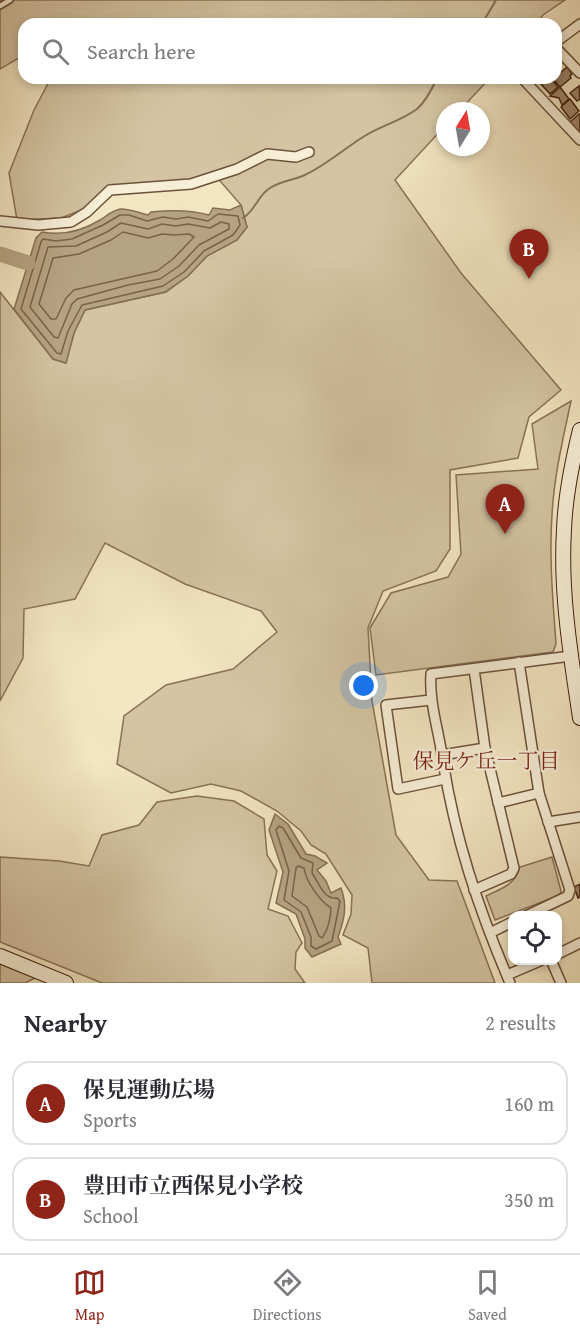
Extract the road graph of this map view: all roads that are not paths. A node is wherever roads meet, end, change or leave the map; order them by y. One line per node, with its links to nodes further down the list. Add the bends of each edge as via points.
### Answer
1 (10, 0): 2 (lane)
2 (0, 6)
3 (580, 24): 4 (street)
4 (562, 38)
5 (562, 54): 6 (street)
6 (580, 73)
7 (528, 84): 8 (street)
8 (580, 140)
9 (309, 152): 10 (street, via 296,157 267,154 191,184 110,190 71,222 38,225)
10 (0, 221)
11 (580, 430): 12 (street, via 570,467 564,530)
12 (571, 656): 13 (street); 16 (street)
13 (519, 662): 14 (street); 20 (street)
14 (474, 669): 15 (street, via 430,674); 17 (street)
15 (431, 700): 18 (street); 19 (street, via 386,705 398,789)
16 (580, 718)
17 (485, 748): 18 (street); 21 (street)
18 (442, 755): 19 (street)
19 (445, 779): 24 (street)
20 (538, 793): 21 (street); 23 (street)
21 (498, 803): 24 (street, via 514,868 511,874)
22 (580, 817): 23 (street)
23 (548, 822): 25 (street, via 570,890 568,896)
24 (474, 890): 27 (street)
25 (535, 911)
26 (508, 924): 27 (street)
27 (490, 933): 33 (street)
28 (580, 943): 29 (street)
29 (562, 952)
30 (0, 956): 34 (street)
31 (533, 965): 33 (street)
32 (553, 965): 35 (street)
33 (509, 979)
34 (58, 982)
35 (561, 983)

